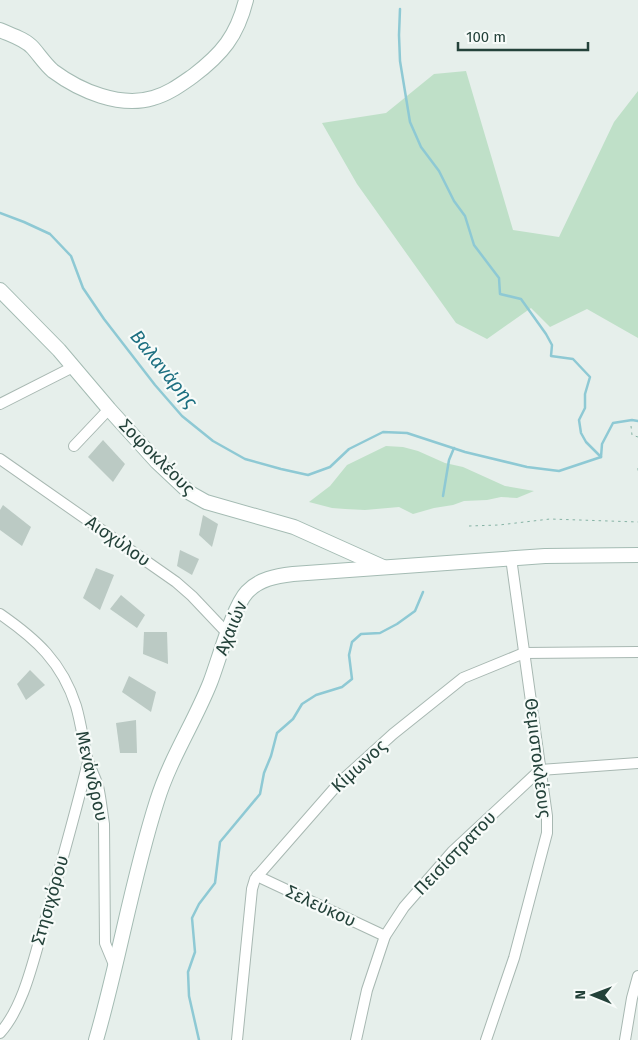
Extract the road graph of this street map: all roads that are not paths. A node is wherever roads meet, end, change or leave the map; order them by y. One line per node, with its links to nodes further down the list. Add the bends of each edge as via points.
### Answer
1 (246, 0): 2 (main road, via 235,32 221,51 173,90 140,101 114,99 83,88 50,68 26,42)
2 (0, 30)
3 (0, 290): 4 (main road, Σοφοκλέους)
4 (73, 367): 5 (street); 6 (main road, Σοφοκλέους)
5 (0, 404)
6 (109, 409): 7 (street); 11 (main road, Σοφοκλέους, via 178,484 195,497 294,527)
7 (74, 446)
8 (0, 459): 13 (street, Αισχύλου, via 176,582)
9 (638, 555): 10 (main road, Αχαιών)
10 (511, 558): 11 (main road, Αχαιών); 15 (street, Θεμιστοκλέους)
11 (386, 568): 13 (main road, Αχαιών, via 292,574 261,582 242,598)
12 (0, 614): 16 (street, Μενάνδρου, via 25,631 57,665 75,704)
13 (228, 634): 21 (main road, Αχαιών, via 210,683 161,789)
14 (638, 652): 15 (street, Κίμωνος)
15 (524, 653): 18 (street, Θεμιστοκλέους); 19 (street, Κίμωνος, via 463,678 393,734 339,783)
16 (88, 762): 21 (street, Μενάνδρου, via 98,787 104,824 105,943); 23 (street, Στησιχόρου, via 24,990 13,1016)
17 (638, 763): 18 (street)
18 (540, 770): 20 (street, Πεισίστρατου, via 452,852 404,907); 27 (street, Θεμιστοκλέους, via 547,833 514,958)
19 (257, 876): 20 (street, Σελεύκου); 25 (street, Κίμωνος, via 252,888)
20 (385, 936): 26 (street, Πεισίστρατου, via 367,990)
21 (115, 967): 24 (main road, Αχαιών)
22 (638, 976): 28 (street)
23 (0, 1033)
24 (96, 1040)
25 (237, 1040)
26 (356, 1040)
27 (486, 1040)
28 (625, 1040)

